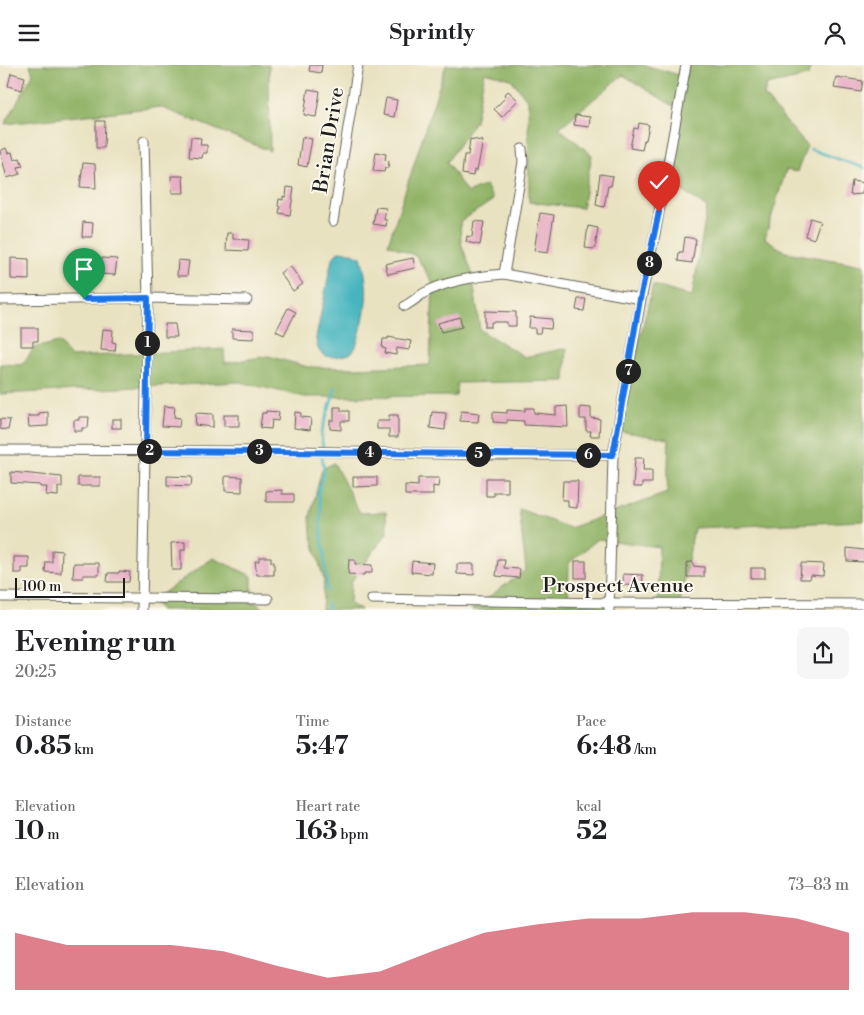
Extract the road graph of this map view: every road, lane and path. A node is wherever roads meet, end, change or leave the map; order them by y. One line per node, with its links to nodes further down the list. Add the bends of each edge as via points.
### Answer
1 (358, 65): 5 (street, Brian Drive)
2 (686, 65): 8 (street)
3 (144, 141): 7 (street)
4 (522, 149): 6 (street, via 523,162)
5 (333, 221)
6 (504, 274): 8 (street); 11 (street, via 447,284)
7 (148, 298): 9 (street); 10 (street); 13 (street)
8 (640, 299): 14 (street)
9 (0, 300)
10 (247, 300)
11 (404, 306)
12 (0, 450): 13 (street)
13 (146, 451): 14 (street); 16 (street)
14 (613, 455): 20 (street)
15 (0, 597): 16 (street)
16 (142, 597): 17 (street); 21 (street)
17 (268, 599)
18 (372, 599): 20 (street, Prospect Avenue)
19 (864, 603): 20 (street, Prospect Avenue)
20 (609, 607)
21 (142, 610)

